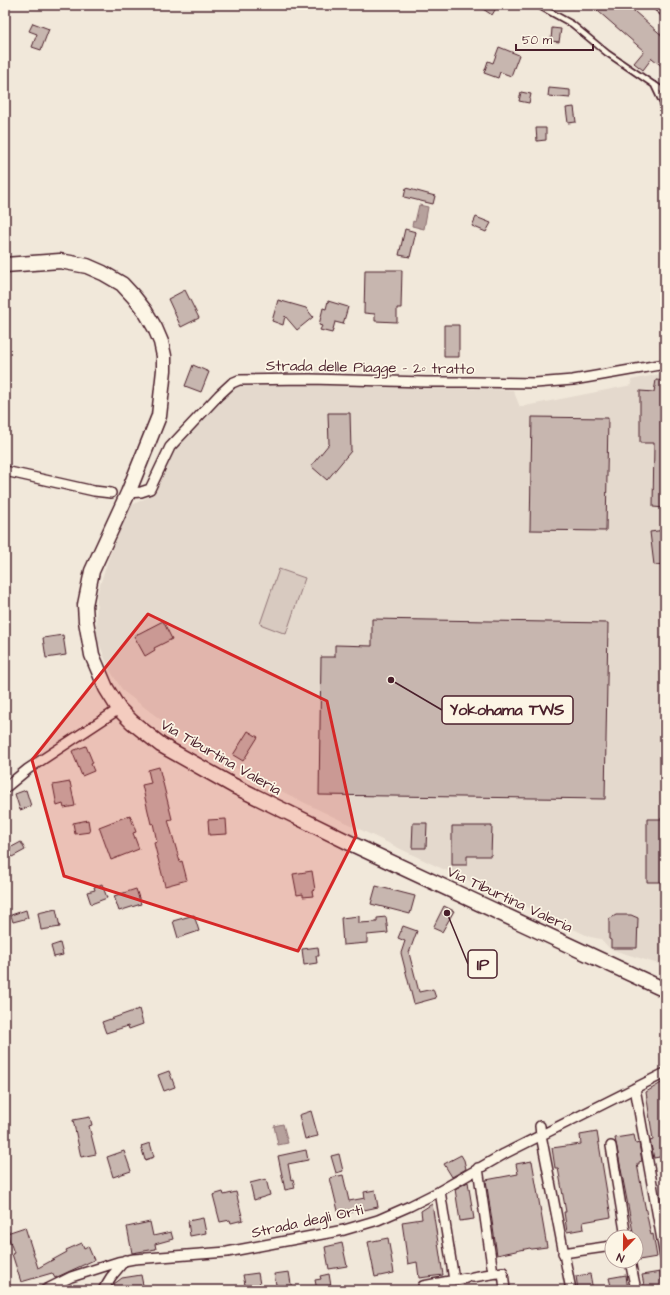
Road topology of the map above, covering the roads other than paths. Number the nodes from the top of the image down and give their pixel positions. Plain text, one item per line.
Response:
1 (540, 5) edge
2 (657, 5) edge
3 (665, 12) edge
4 (654, 85) junction
5 (665, 92) edge
6 (665, 108) edge
7 (5, 265) edge
8 (665, 364) edge
9 (5, 471) edge
10 (111, 493) dead end
11 (128, 494) junction
12 (119, 709) junction
13 (5, 788) edge
14 (665, 990) edge
15 (665, 1073) edge
16 (634, 1088) junction
17 (540, 1130) junction
18 (611, 1146) dead end
19 (478, 1168) junction
20 (440, 1192) junction
21 (625, 1229) edge
22 (604, 1247) edge
23 (563, 1253) junction
24 (665, 1257) edge
25 (125, 1260) junction
26 (632, 1269) edge
27 (493, 1273) junction
28 (454, 1280) junction
29 (423, 1286) dead end
30 (45, 1290) edge
31 (103, 1290) edge
32 (505, 1290) edge
33 (571, 1290) edge
34 (636, 1290) edge

1 - 4 lane
2 - 3 street
4 - 5 lane
4 - 6 lane
7 - 11 main road, Via Tiburtina Valeria
8 - 11 street, Strada delle Piagge – 2º tratto
9 - 10 street
11 - 12 main road, Via Tiburtina Valeria
12 - 13 street
12 - 14 main road, Via Tiburtina Valeria
15 - 16 street, Strada degli Orti
16 - 17 street, Strada degli Orti
16 - 24 street
17 - 19 street, Strada degli Orti
17 - 23 street
18 - 21 street
19 - 20 street, Strada degli Orti
19 - 27 street
20 - 25 street, Strada degli Orti
20 - 28 street
22 - 23 street
23 - 33 street
25 - 30 street, Strada degli Orti
25 - 31 street
26 - 34 street
27 - 28 street
27 - 32 street
28 - 29 street

